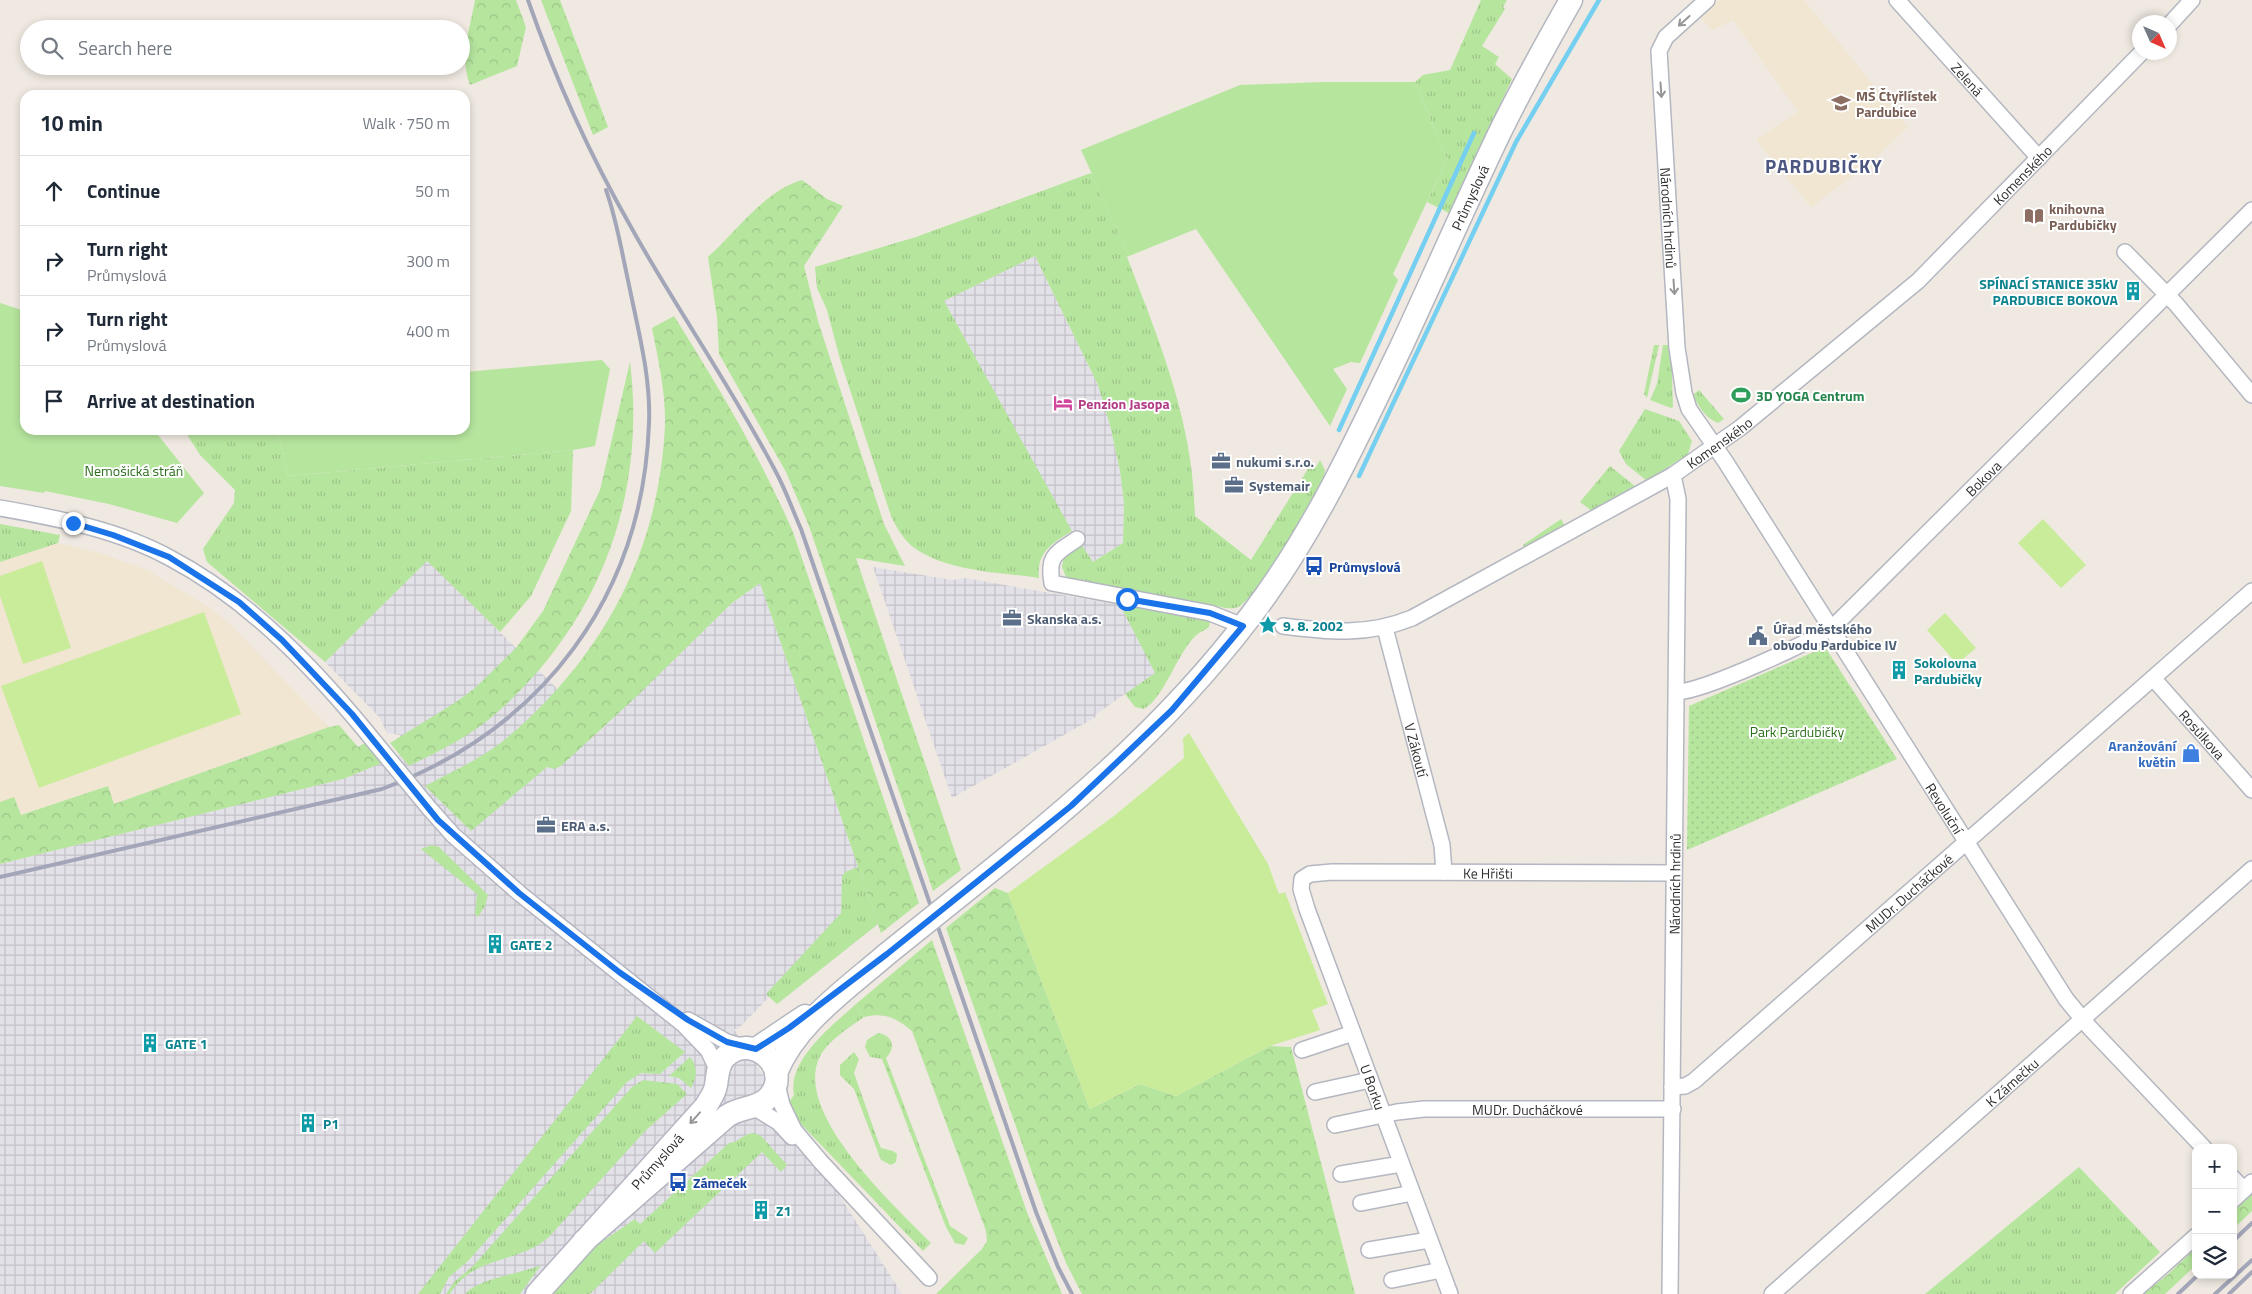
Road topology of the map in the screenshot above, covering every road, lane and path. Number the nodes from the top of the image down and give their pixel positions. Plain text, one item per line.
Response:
1 (1571, 0) edge
2 (1708, 0) edge
3 (1897, 0) edge
4 (2192, 0) edge
5 (2177, 16) edge
6 (2134, 60) edge
7 (2039, 158) junction
8 (2252, 210) edge
9 (2125, 252) dead end
10 (2166, 294) junction
11 (2252, 395) edge
12 (1715, 447) junction
13 (1673, 475) junction
14 (0, 508) edge
15 (1077, 539) dead end
16 (2252, 591) edge
17 (1243, 626) junction
18 (1283, 626) dead end
19 (1385, 628) junction
20 (1830, 629) junction
21 (2153, 678) junction
22 (1677, 692) junction
23 (2252, 790) edge
24 (1965, 843) junction
25 (2252, 869) edge
26 (1444, 872) junction
27 (1674, 873) junction
28 (1302, 879) joint
29 (887, 954) junction
30 (619, 972) junction
31 (2082, 1020) junction
32 (1353, 1033) junction
33 (751, 1048) junction
34 (1302, 1050) dead end
35 (717, 1074) junction
36 (776, 1076) junction
37 (1370, 1080) junction
38 (1672, 1087) junction
39 (1315, 1092) dead end
40 (749, 1107) junction
41 (1672, 1109) junction
42 (1384, 1117) junction
43 (1335, 1125) dead end
44 (2200, 1144) edge
45 (821, 1162) junction
46 (1401, 1164) junction
47 (1341, 1174) dead end
48 (1412, 1193) junction
49 (1361, 1204) dead end
50 (584, 1240) junction
51 (1430, 1240) junction
52 (2192, 1240) edge
53 (1369, 1250) dead end
54 (1441, 1270) junction
55 (929, 1278) dead end
56 (1392, 1280) dead end
57 (537, 1294) edge
58 (1450, 1294) edge
59 (1670, 1294) edge
60 (1772, 1294) edge
61 (2131, 1294) edge

1 - 17 main road, Průmyslová
2 -> 12 street, Národních hrdinů
3 - 7 street, Zelená
4 - 5 street
6 - 7 street, Komenského
7 - 12 street, Komenského
8 - 10 street, Bokova
9 - 10 street
10 - 11 street
10 - 20 street, Bokova
12 - 13 street, Komenského
12 - 20 street, Revoluční
13 - 19 street, Komenského
13 - 22 street, Národních hrdinů
14 - 30 street, bridge
15 - 17 street
16 - 21 street, MUDr. Ducháčkové
17 - 29 main road, Průmyslová, bridge
18 - 19 street, Komenského
19 - 26 street, V Zákoutí
20 - 22 street, Bokova
20 - 24 street, Revoluční
21 - 23 street, Rosůlkova
21 - 24 street, MUDr. Ducháčkové
22 - 27 street, Národních hrdinů
24 - 31 street, Revoluční
24 - 38 street, MUDr. Ducháčkové
25 - 31 street, K Zámečku
26 - 27 street, Ke Hřišti
26 - 28 street, Ke Hřišti
27 - 38 street, Národních hrdinů
28 - 32 street, U Borku
29 - 33 main road, Průmyslová
29 - 36 main road, Průmyslová
30 - 33 street
30 - 35 street
31 - 44 street, Revoluční
31 - 60 street, K Zámečku
32 - 34 street
32 - 37 street, U Borku
33 - 35 main road, Průmyslová
33 - 36 main road
35 - 40 main road
35 -> 50 main road, Průmyslová
36 - 40 main road, Průmyslová
36 - 45 street
37 - 39 street
37 - 42 street, U Borku
38 - 41 street, Národních hrdinů
40 - 45 street
40 - 50 main road, Průmyslová
41 - 42 street, MUDr. Ducháčkové
41 - 59 street, Národních hrdinů
42 - 43 street, MUDr. Ducháčkové
42 - 46 street, U Borku
45 - 55 street
46 - 47 street
46 - 48 street, U Borku
48 - 49 street
48 - 51 street, U Borku
50 - 57 main road, Průmyslová
51 - 53 street
51 - 54 street, U Borku
52 - 61 street
54 - 56 street
54 - 58 street, U Borku

